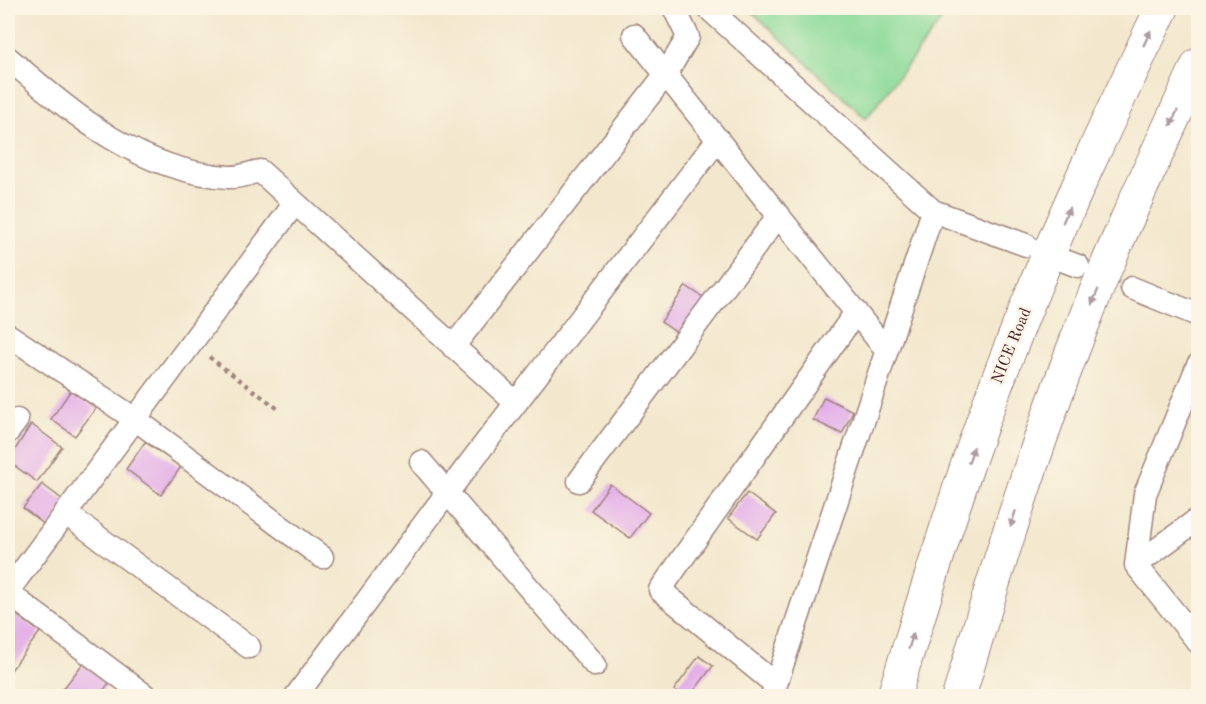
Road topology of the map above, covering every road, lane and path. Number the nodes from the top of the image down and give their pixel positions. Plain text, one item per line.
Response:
1 (674, 8) edge
2 (708, 8) edge
3 (1162, 8) edge
4 (634, 34) dead end
5 (8, 58) edge
6 (1198, 65) edge
7 (666, 74) junction
8 (718, 139) junction
9 (295, 203) junction
10 (933, 212) junction
11 (779, 215) junction
12 (1026, 245) dead end
13 (1132, 288) dead end
14 (856, 312) junction
15 (1198, 315) edge
16 (8, 335) edge
17 (191, 344) junction
18 (453, 347) junction
19 (886, 350) junction
20 (1198, 365) edge
21 (516, 404) junction
22 (281, 411) dead end
23 (135, 419) junction
24 (421, 462) dead end
25 (579, 481) dead end
26 (447, 493) junction
27 (65, 513) junction
28 (1198, 519) edge
29 (322, 557) dead end
30 (1136, 565) junction
31 (8, 592) edge
32 (1198, 642) edge
33 (249, 647) dead end
34 (595, 666) dead end
35 (773, 690) edge
36 (146, 696) edge
37 (296, 696) edge
38 (894, 696) edge
39 (960, 696) edge

1 - 7 street
2 - 10 street
38 -> 3 highway, NICE Road
4 - 7 street
5 - 9 street
6 -> 39 highway
7 - 8 street
7 - 18 street
8 - 11 street
8 - 21 street
9 - 17 street
9 - 18 street
10 - 12 street
10 - 19 street
11 - 14 street
11 - 25 street
13 - 15 street
14 - 19 street
14 - 35 street
16 - 23 street
17 - 22 path
17 - 23 street
18 - 21 street
19 - 35 street
20 - 30 street
21 - 26 street
23 - 27 street
23 - 29 street
24 - 26 street
26 - 34 street
26 - 37 street
27 - 31 street
27 - 33 street
28 - 30 street
30 - 32 street
31 - 36 street

